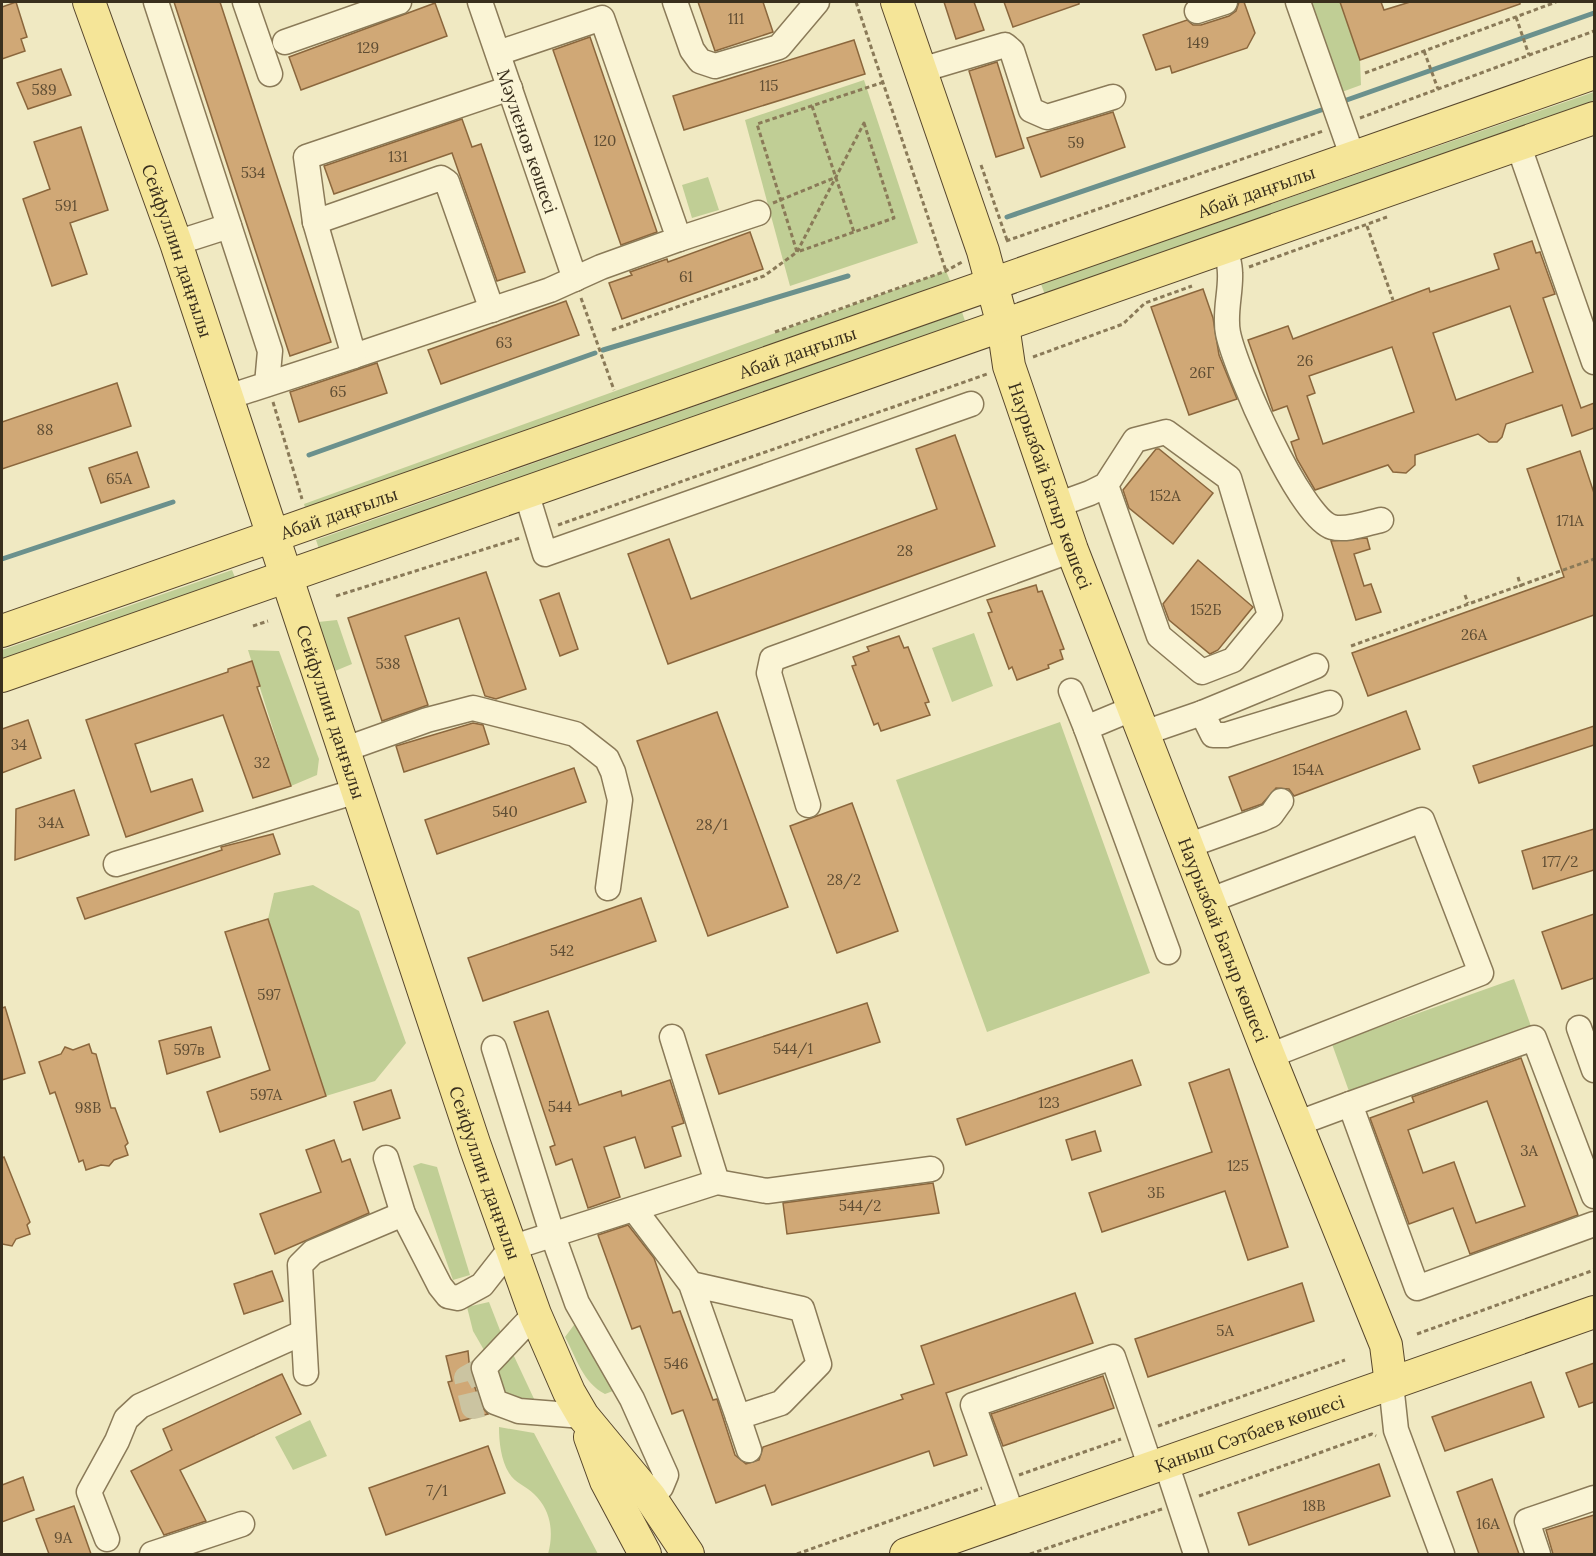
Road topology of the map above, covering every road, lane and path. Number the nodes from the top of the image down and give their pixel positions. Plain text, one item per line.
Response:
1 (89, 2) edge
2 (156, 2) edge
3 (245, 2) edge
4 (399, 2) edge
5 (480, 2) edge
6 (675, 2) edge
7 (817, 2) edge
8 (856, 2) edge
9 (897, 2) edge
10 (1225, 2) edge
11 (1298, 2) edge
12 (1556, 2) edge
13 (1197, 11) dead end
14 (1516, 17) junction
15 (1594, 31) edge
16 (285, 42) dead end
17 (1423, 51) junction
18 (498, 53) junction
19 (1529, 55) junction
20 (921, 70) junction
21 (1365, 72) dead end
22 (1594, 73) edge
23 (270, 74) dead end
24 (884, 82) junction
25 (510, 88) junction
26 (1438, 89) junction
27 (1113, 97) dead end
28 (812, 106) junction
29 (1594, 118) edge
30 (1341, 125) junction
31 (1518, 144) junction
32 (1353, 158) junction
33 (835, 178) junction
34 (780, 198) junction
35 (758, 213) dead end
36 (1391, 216) dead end
37 (315, 222) junction
38 (229, 226) junction
39 (1367, 226) junction
40 (854, 232) junction
41 (679, 238) junction
42 (1007, 240) dead end
43 (176, 243) junction
44 (797, 252) junction
45 (1227, 259) junction
46 (946, 271) dead end
47 (575, 279) junction
48 (992, 283) junction
49 (1393, 300) dead end
50 (492, 310) junction
51 (1003, 325) junction
52 (612, 330) dead end
53 (354, 356) junction
54 (1594, 362) edge
55 (1009, 366) junction
56 (267, 384) junction
57 (614, 390) dead end
58 (228, 397) junction
59 (971, 404) dead end
60 (1106, 485) junction
61 (526, 492) junction
62 (304, 504) dead end
63 (1057, 505) junction
64 (1381, 520) dead end
65 (538, 532) junction
66 (273, 534) junction
67 (1072, 550) junction
68 (1594, 559) edge
69 (1518, 577) dead end
70 (288, 578) junction
71 (1520, 585) junction
72 (1465, 595) dead end
73 (1496, 595) junction
74 (336, 596) dead end
75 (1498, 601) dead end
76 (1468, 604) junction
77 (268, 621) dead end
78 (253, 626) dead end
79 (2, 631) edge
80 (1351, 645) dead end
81 (1316, 666) dead end
82 (2, 676) edge
83 (1071, 691) dead end
84 (1330, 703) dead end
85 (1202, 713) junction
86 (1139, 720) junction
87 (1086, 728) junction
88 (343, 750) junction
89 (357, 791) junction
90 (1281, 801) dead end
91 (808, 805) dead end
92 (1187, 846) junction
93 (116, 864) dead end
94 (608, 888) dead end
95 (1208, 901) junction
96 (1168, 952) dead end
97 (1580, 1028) dead end
98 (672, 1037) dead end
99 (494, 1048) dead end
100 (1269, 1056) junction
101 (1594, 1070) edge
102 (1350, 1104) junction
103 (1296, 1124) junction
104 (386, 1158) dead end
105 (931, 1169) dead end
106 (717, 1182) junction
107 (1594, 1196) edge
108 (634, 1209) junction
109 (403, 1214) junction
110 (1594, 1224) edge
111 (552, 1233) junction
112 (511, 1248) junction
113 (1594, 1270) edge
114 (692, 1284) junction
115 (1594, 1312) edge
116 (535, 1314) junction
117 (302, 1333) junction
118 (1417, 1334) dead end
119 (1345, 1360) dead end
120 (306, 1373) dead end
121 (1391, 1384) junction
122 (583, 1416) junction
123 (738, 1417) junction
124 (1139, 1433) junction
125 (1377, 1436) dead end
126 (749, 1450) dead end
127 (1159, 1465) junction
128 (1000, 1482) junction
129 (650, 1497) junction
130 (1594, 1498) edge
131 (1178, 1503) junction
132 (1012, 1517) junction
133 (242, 1524) dead end
134 (107, 1539) dead end
135 (642, 1552) edge
136 (152, 1554) edge
137 (688, 1554) edge
138 (797, 1554) edge
139 (906, 1554) edge
140 (1030, 1554) edge
141 (1196, 1554) edge
142 (1442, 1554) edge
143 (1538, 1554) edge

1 - 43 main road, Сейфуллин даңғылы
2 - 38 street
3 - 23 street
4 - 16 street
5 - 18 street, Мәуленов көшесі
6 - 7 street
8 - 24 path
9 - 20 main road
10 - 13 street
11 - 30 street
12 - 14 path
14 - 17 path
14 - 19 path
15 - 19 path
17 - 21 path
17 - 26 path
18 - 25 street, Мәуленов көшесі
18 - 41 street
19 - 26 path
20 - 27 street
20 - 48 main road
22 - 32 main road, Абай даңғылы
24 - 28 path
24 - 46 path
25 - 37 street
25 - 47 street, Мәуленов көшесі
26 - 30 path
28 - 33 path
28 - 34 path
29 - 31 main road
30 - 32 street
30 - 42 path
31 - 45 main road
31 - 54 street
32 - 48 main road, Абай даңғылы
33 - 34 path
33 - 40 path
33 - 40 path
33 - 44 path
34 - 44 path
35 - 41 street
36 - 39 path
37 - 50 street
37 - 53 street
38 - 43 street
38 - 56 street
39 - 45 path
39 - 49 path
40 - 44 path
41 - 47 street
43 - 58 main road, Сейфуллин даңғылы
44 - 52 path
45 - 51 main road
45 - 55 path
45 - 64 street
47 - 50 street
47 - 57 path
48 - 51 main road
48 - 66 main road, Абай даңғылы
50 - 53 street
51 - 55 main road, Наурызбай Батыр көшесі
51 - 61 main road
53 - 56 street
55 - 63 main road, Наурызбай Батыр көшесі
55 - 65 path
56 - 58 street
56 - 62 path
58 - 66 main road, Сейфуллин даңғылы
59 - 65 street
60 - 60 street
60 - 63 street
61 - 65 street
61 - 70 main road
63 - 67 main road, Наурызбай Батыр көшесі
65 - 74 path
66 - 70 main road, Сейфуллин даңғылы
66 - 79 main road, Абай даңғылы
67 - 86 main road, Наурызбай Батыр көшесі
67 - 91 street
68 - 71 path
69 - 71 path
70 - 82 main road
70 - 88 main road, Сейфуллин даңғылы
71 - 73 path
71 - 76 path
72 - 76 path
73 - 75 path
73 - 76 path
76 - 80 path
77 - 78 path
81 - 85 street
83 - 87 street
84 - 85 street
85 - 86 street
86 - 87 street
86 - 92 main road, Наурызбай Батыр көшесі
87 - 96 street
88 - 89 main road, Сейфуллин даңғылы
88 - 94 street
89 - 93 street
89 - 112 main road, Сейфуллин даңғылы
90 - 92 street
92 - 95 main road, Наурызбай Батыр көшесі
95 - 100 main road, Наурызбай Батыр көшесі
95 - 100 street
97 - 101 street
98 - 106 street
99 - 111 street
100 - 103 main road, Наурызбай Батыр көшесі
102 - 103 street
102 - 107 street
102 - 110 street
103 - 121 main road, Наурызбай Батыр көшесі
104 - 109 street
105 - 106 street
106 - 108 street
108 - 111 street
108 - 114 street
109 - 112 street
109 - 117 street
111 - 112 street
111 - 129 street
112 - 116 main road, Сейфуллин даңғылы
113 - 118 path
114 - 123 street
114 - 123 street
115 - 121 main road, Қаныш Сәтбаев көшесі
116 - 122 main road, Сейфуллин даңғылы
116 - 122 street
117 - 120 street
117 - 134 street
119 - 124 path
121 - 127 main road, Қаныш Сәтбаев көшесі
121 - 142 street, Наурызбай Батыр көшесі
122 - 129 main road, Сейфуллин даңғылы
122 - 135 main road, Сейфуллин даңғылы
123 - 126 street
124 - 127 street
124 - 128 path
124 - 128 street
125 - 131 path
127 - 131 street
127 - 132 main road, Қаныш Сәтбаев көшесі
128 - 132 street
128 - 138 path
129 - 137 main road, Сейфуллин даңғылы
130 - 143 street
131 - 140 path
131 - 141 street
132 - 139 main road, Қаныш Сәтбаев көшесі
133 - 136 street

